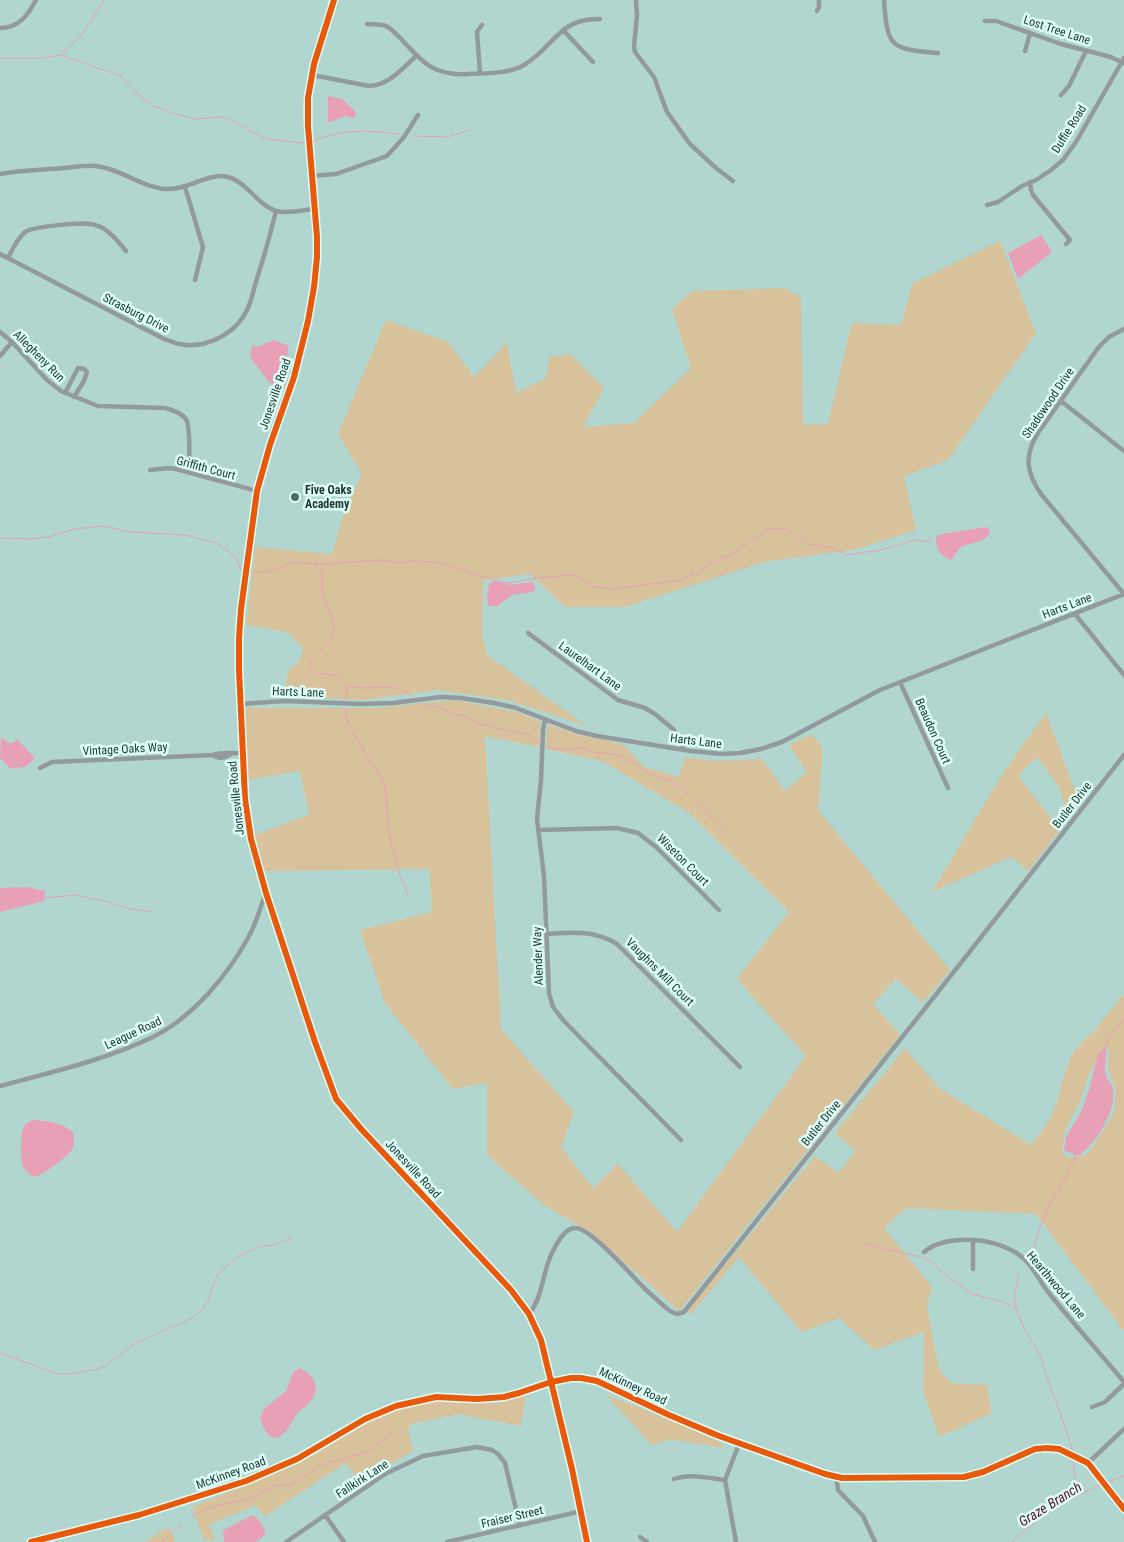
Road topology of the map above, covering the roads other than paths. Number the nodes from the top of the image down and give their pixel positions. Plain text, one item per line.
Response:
1 (36, 0) edge
2 (334, 0) edge
3 (636, 0) edge
4 (819, 0) edge
5 (884, 0) edge
6 (817, 11) dead end
7 (600, 19) dead end
8 (985, 21) dead end
9 (366, 24) dead end
10 (482, 25) dead end
11 (0, 28) edge
12 (563, 30) junction
13 (1030, 33) junction
14 (1025, 51) dead end
15 (1086, 51) junction
16 (938, 53) dead end
17 (416, 56) junction
18 (1123, 61) edge
19 (593, 62) dead end
20 (480, 73) junction
21 (312, 75) junction
22 (1061, 95) dead end
23 (418, 116) dead end
24 (0, 174) edge
25 (311, 176) junction
26 (733, 181) dead end
27 (1030, 182) junction
28 (185, 187) junction
29 (987, 205) dead end
30 (314, 209) junction
31 (276, 210) junction
32 (1066, 244) dead end
33 (126, 251) dead end
34 (0, 254) edge
35 (8, 258) junction
36 (195, 280) dead end
37 (1124, 329) edge
38 (0, 332) edge
39 (12, 342) junction
40 (0, 356) edge
41 (65, 393) junction
42 (74, 396) junction
43 (1061, 401) junction
44 (1124, 451) edge
45 (150, 470) dead end
46 (189, 472) junction
47 (257, 491) junction
48 (1124, 594) edge
49 (1075, 614) junction
50 (528, 633) dead end
51 (1124, 675) edge
52 (900, 682) junction
53 (240, 704) junction
54 (545, 720) junction
55 (684, 750) junction
56 (242, 754) junction
57 (1124, 754) edge
58 (40, 768) dead end
59 (948, 788) dead end
60 (538, 830) junction
61 (266, 893) junction
62 (719, 910) dead end
63 (547, 934) junction
64 (740, 1066) dead end
65 (0, 1086) edge
66 (681, 1140) dead end
67 (973, 1241) junction
68 (924, 1252) dead end
69 (973, 1270) dead end
70 (529, 1314) junction
71 (551, 1382) junction
72 (1124, 1383) edge
73 (1092, 1407) dead end
74 (1124, 1429) edge
75 (739, 1444) junction
76 (1088, 1463) junction
77 (836, 1476) junction
78 (674, 1479) dead end
79 (725, 1480) junction
80 (1124, 1509) edge
81 (582, 1511) junction
82 (325, 1515) junction
83 (520, 1526) junction
84 (640, 1537) dead end
85 (31, 1542) edge
86 (286, 1542) edge
87 (344, 1542) edge
88 (447, 1542) edge
89 (587, 1542) edge
90 (647, 1542) edge
91 (736, 1542) edge
92 (875, 1542) edge

1 - 11 street
2 - 21 street, Jonesville Road
3 - 26 street
4 - 6 street
5 - 16 street
7 - 12 street
8 - 13 street, Lost Tree Lane
9 - 17 street
10 - 20 street
12 - 19 street
12 - 20 street
13 - 14 street
13 - 15 street, Lost Tree Lane
15 - 18 street, Lost Tree Lane
15 - 22 street
17 - 20 street
17 - 21 street
18 - 27 street, Duffie Road
21 - 25 street, Jonesville Road
23 - 25 street
24 - 28 street
25 - 30 street, Jonesville Road
27 - 29 street, Duffie Road
27 - 32 street
28 - 31 street
28 - 36 street
30 - 31 street
30 - 47 street, Jonesville Road
31 - 35 street, Strasburg Drive
33 - 35 street
34 - 35 street, Strasburg Drive
37 - 43 street, Shadowood Drive
38 - 39 street, Allegheny Run
39 - 40 street
39 - 41 street, Allegheny Run
41 - 42 street, Allegheny Run
41 - 42 street
42 - 46 street, Allegheny Run
43 - 44 street
43 - 48 street, Shadowood Drive
45 - 46 street, Griffith Court
46 - 47 street, Griffith Court
47 - 53 street, Jonesville Road
48 - 49 street, Harts Lane
49 - 51 street
49 - 52 street, Harts Lane
50 - 55 street, Laurelhart Lane
52 - 55 street, Harts Lane
52 - 59 street, Beaudon Court
53 - 54 street, Harts Lane
53 - 56 street, Jonesville Road
54 - 55 street, Harts Lane
54 - 60 street, Alender Way
56 - 58 street, Vintage Oaks Way
56 - 61 street, Jonesville Road
57 - 70 street, Butler Drive
60 - 62 street, Wiseton Court
60 - 63 street, Alender Way
61 - 65 street, League Road
61 - 70 street, Jonesville Road
63 - 64 street, Vaughns Mill Court
63 - 66 street, Alender Way
67 - 68 street, Hearthwood Lane
67 - 69 street
67 - 72 street, Hearthwood Lane
70 - 71 street, Jonesville Road
71 - 75 street, McKinney Road
71 - 81 street, Jonesville Road
71 - 85 street, McKinney Road
72 - 73 street
74 - 76 street
75 - 77 street, McKinney Road
75 - 79 street
76 - 77 street, McKinney Road
76 - 80 street, McKinney Road
77 - 92 street
78 - 79 street
79 - 91 street
81 - 83 street, Fraiser Street
81 - 89 street, Jonesville Road
82 - 83 street, Fallkirk Lane
82 - 86 street, Fallkirk Lane
82 - 87 street
83 - 88 street, Fraiser Street
84 - 90 street

